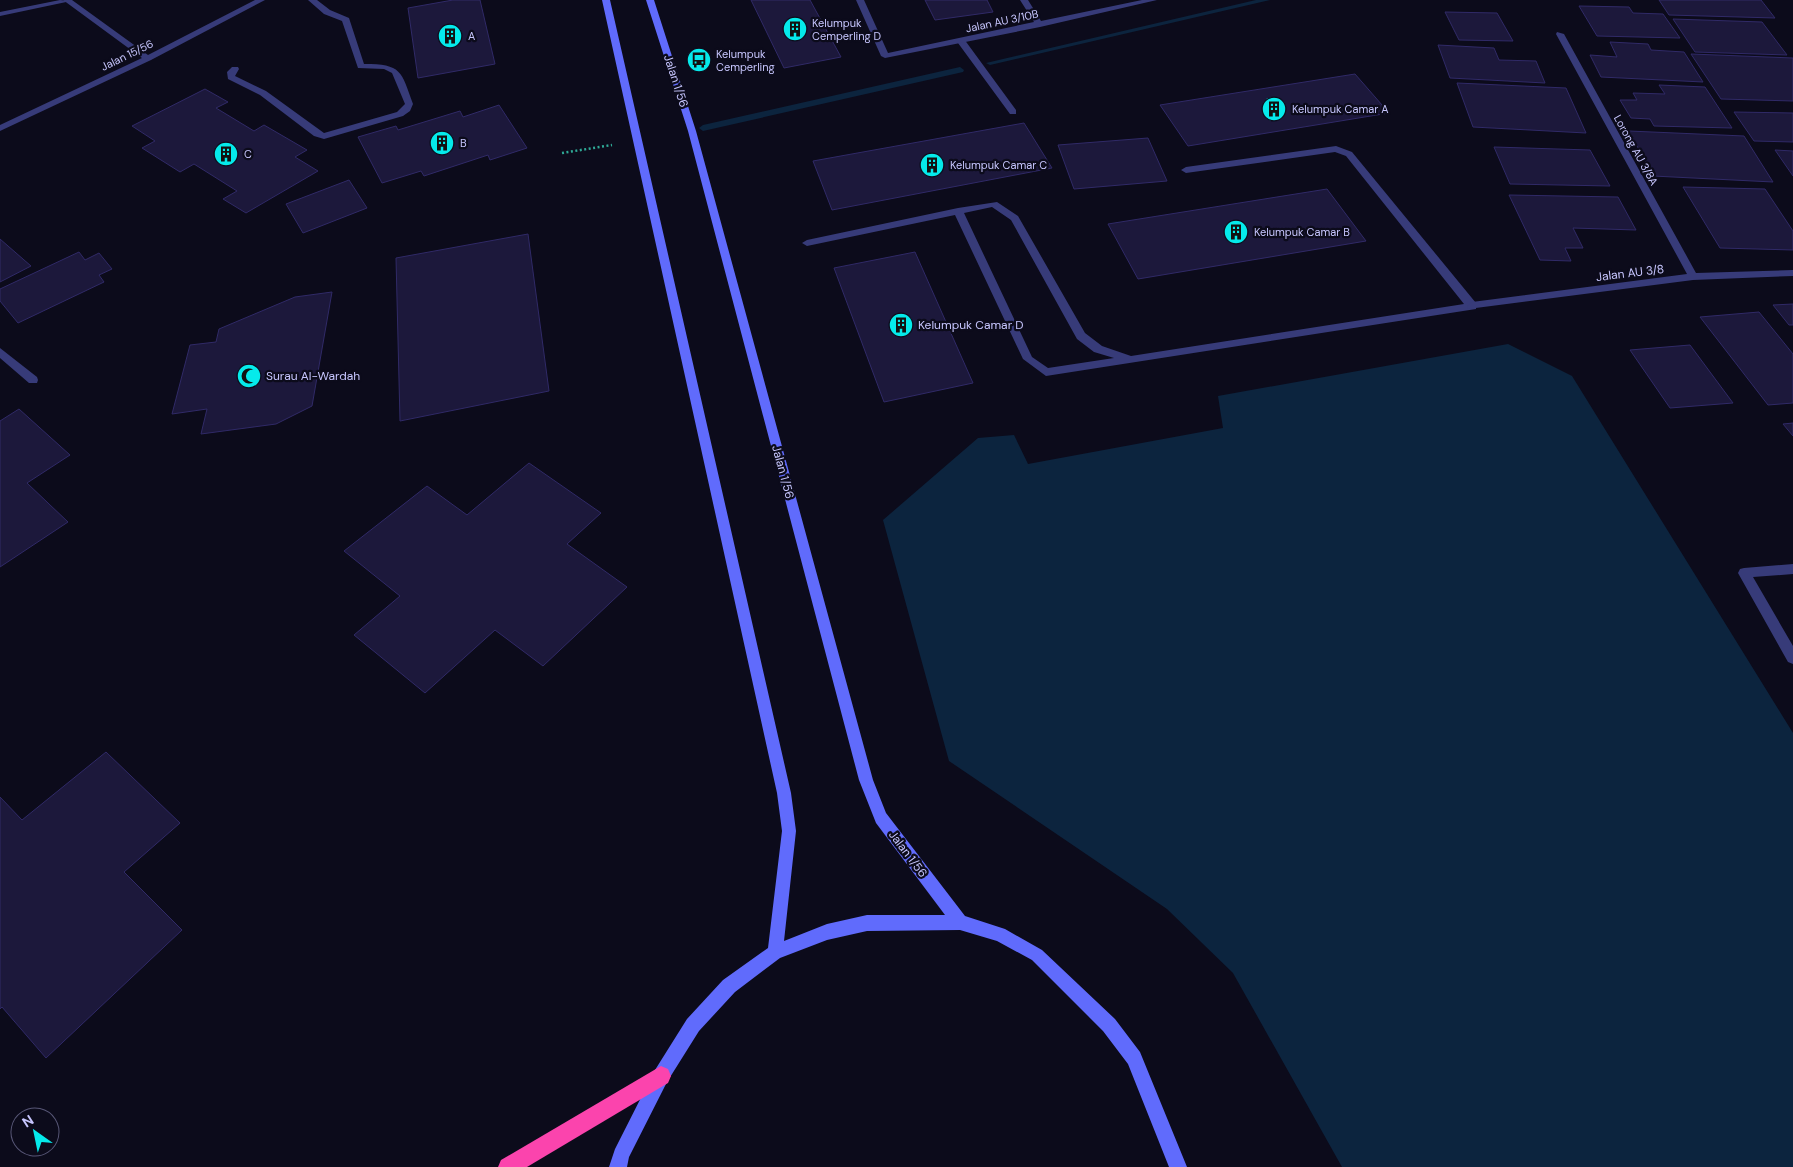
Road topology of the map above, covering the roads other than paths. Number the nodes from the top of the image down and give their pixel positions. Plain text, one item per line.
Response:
1 (261, 0) edge
2 (312, 0) edge
3 (606, 0) edge
4 (650, 0) edge
5 (860, 0) edge
6 (1024, 0) edge
7 (1153, 0) edge
8 (67, 1) edge
9 (0, 14) edge
10 (1040, 25) junction
11 (1560, 34) dead end
12 (961, 41) junction
13 (148, 58) junction
14 (235, 69) dead end
15 (1013, 112) dead end
16 (0, 128) edge
17 (1186, 170) dead end
18 (958, 211) junction
19 (807, 243) dead end
20 (1793, 274) edge
21 (1693, 277) junction
22 (1472, 306) junction
23 (0, 352) edge
24 (1131, 360) junction
25 (34, 380) dead end
26 (1793, 569) edge
27 (1793, 658) edge
28 (960, 922) junction
29 (775, 952) junction
30 (661, 1076) junction
31 (508, 1167) edge
32 (618, 1167) edge
33 (1178, 1167) edge

1 - 13 street, Jalan 15/56
2 - 14 street
3 - 29 main road
4 - 28 main road, Jalan 1/56
5 - 12 street, Jalan AU 3/10B
6 - 10 street
7 - 10 street, Jalan AU 3/10B
8 - 9 street
8 - 13 street
10 - 12 street, Jalan AU 3/10B
11 - 21 street, Lorong AU 3/8A
12 - 15 street
13 - 16 street, Jalan 15/56
17 - 22 street
18 - 19 street
18 - 24 street
18 - 24 street, Jalan AU 3/8
20 - 21 street, Jalan AU 3/8
21 - 22 street, Jalan AU 3/8
22 - 24 street, Jalan AU 3/8
23 - 25 street
26 - 27 street
28 - 29 main road
28 - 33 main road
29 - 30 main road
30 - 31 highway
30 - 32 main road

